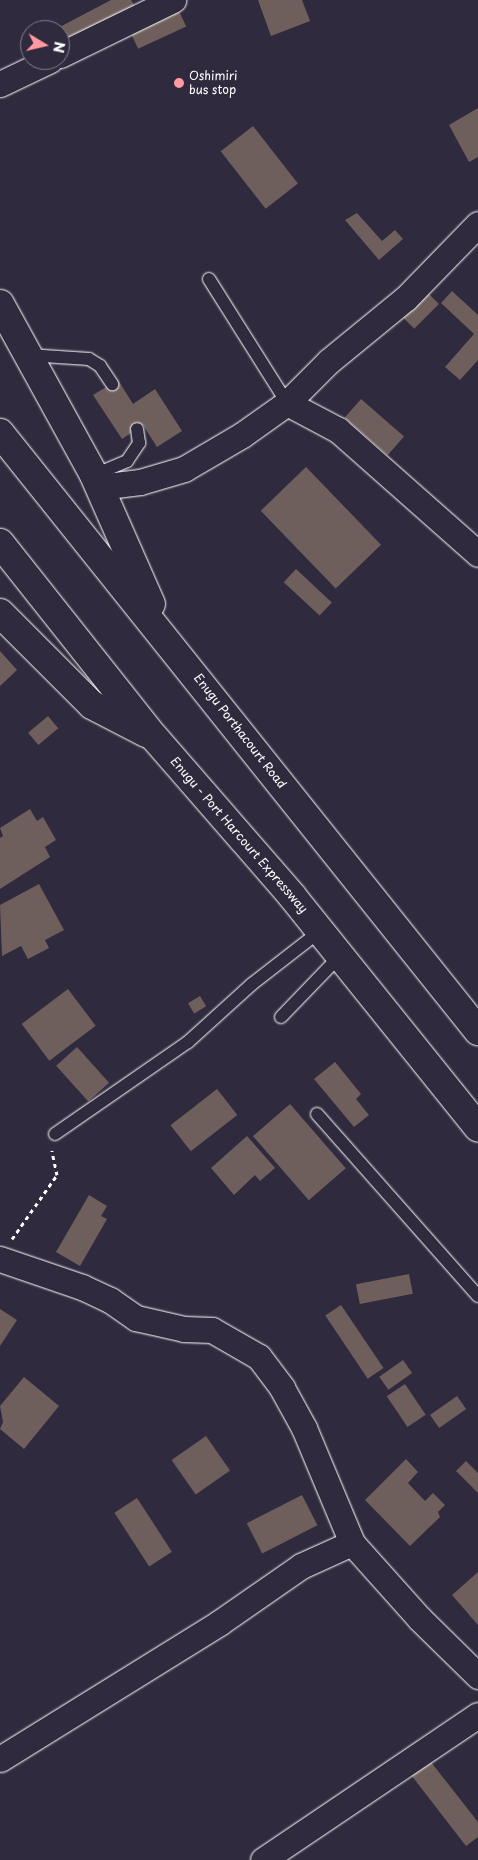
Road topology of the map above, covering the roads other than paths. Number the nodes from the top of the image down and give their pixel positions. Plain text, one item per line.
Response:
1 (173, 0) edge
2 (70, 50) edge
3 (29, 70) edge
4 (0, 84) edge
5 (478, 224) edge
6 (209, 279) dead end
7 (0, 304) edge
8 (28, 355) junction
9 (112, 384) dead end
10 (287, 403) junction
11 (137, 429) dead end
12 (0, 433) edge
13 (97, 481) junction
14 (0, 543) edge
15 (478, 554) edge
16 (0, 613) edge
17 (166, 638) junction
18 (154, 737) junction
19 (320, 931) junction
20 (340, 956) junction
21 (281, 1017) dead end
22 (478, 1031) edge
23 (317, 1114) dead end
24 (478, 1127) edge
25 (56, 1134) road end
26 (3, 1254) edge
27 (478, 1296) edge
28 (352, 1543) junction
29 (478, 1676) edge
30 (478, 1715) edge
31 (0, 1759) edge
32 (263, 1860) edge

1 - 2 street
3 - 4 street
5 - 10 street
6 - 10 lane
7 - 8 highway
8 - 9 lane
8 - 13 highway
10 - 13 street
10 - 15 street
11 - 13 lane
12 - 17 highway, Enugu Porthacourt Road
13 - 17 highway
14 - 18 highway, Enugu - Port Harcourt Expressway
16 - 18 highway
17 - 22 highway, Enugu Porthacourt Road
18 - 19 highway, Enugu - Port Harcourt Expressway
19 - 20 highway, Enugu - Port Harcourt Expressway
19 - 25 lane
20 - 21 lane
20 - 24 highway, Enugu - Port Harcourt Expressway
23 - 27 lane
26 - 28 street
28 - 29 street
28 - 31 street
30 - 32 street

